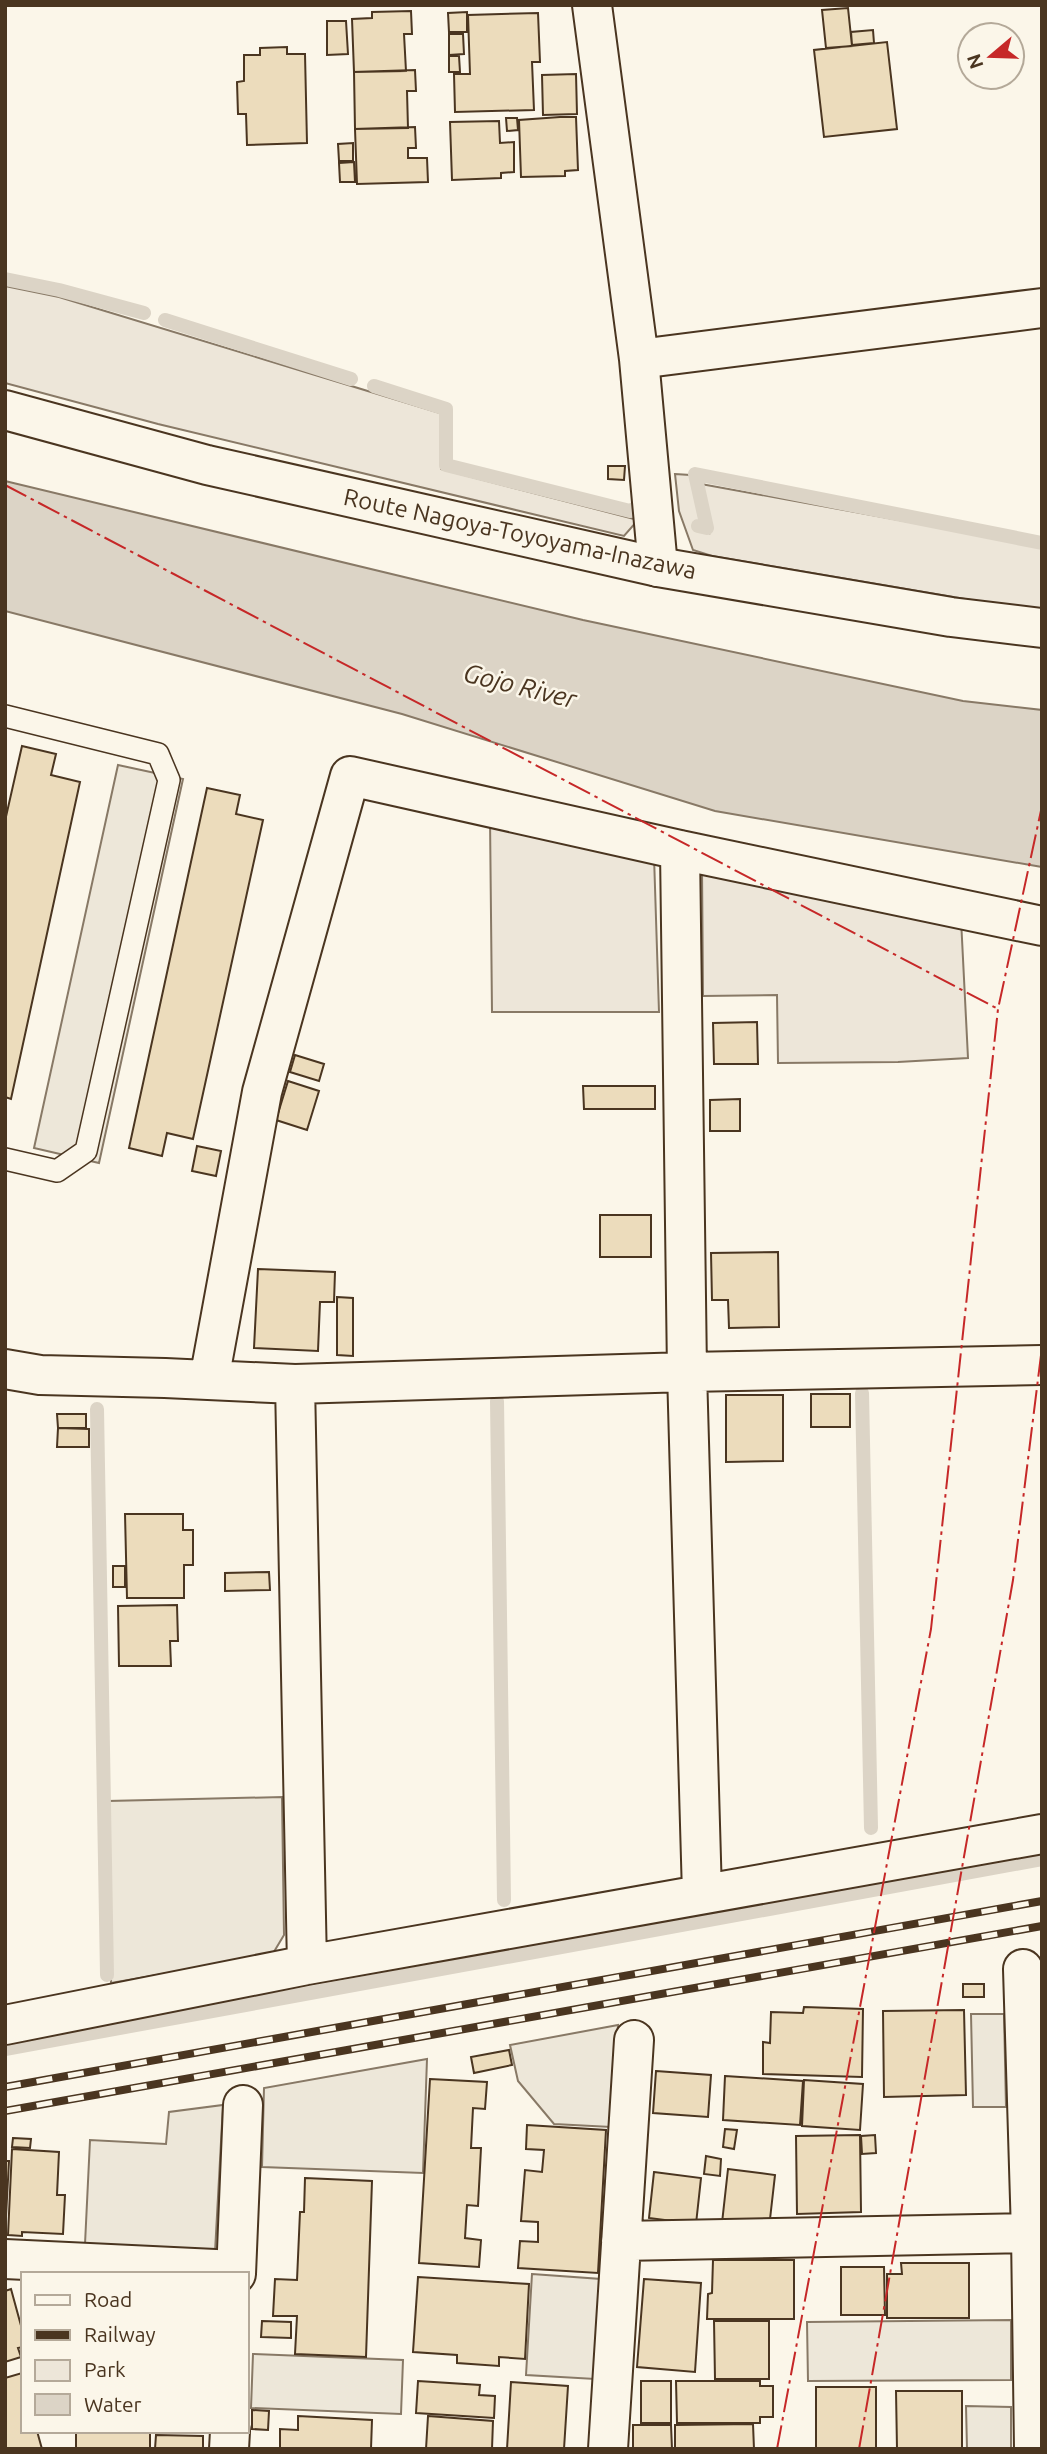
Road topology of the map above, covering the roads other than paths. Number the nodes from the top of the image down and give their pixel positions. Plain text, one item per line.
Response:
1 (592, 5) edge
2 (1042, 308) edge
3 (639, 359) junction
4 (5, 410) edge
5 (657, 566) junction
6 (1042, 628) edge
7 (5, 716) edge
8 (680, 850) junction
9 (1042, 926) edge
10 (5, 1159) edge
11 (1042, 1365) edge
12 (5, 1369) edge
13 (687, 1372) junction
14 (209, 1380) junction
15 (295, 1384) junction
16 (1042, 1834) edge
17 (702, 1894) junction
18 (307, 1965) junction
19 (1023, 1969) dead end
20 (5, 2025) edge
21 (634, 2040) dead end
22 (243, 2105) dead end
23 (1036, 2233) edge
24 (621, 2241) junction
25 (5, 2259) edge
26 (236, 2272) edge
27 (608, 2449) edge
28 (1034, 2449) edge

1 - 3 street
2 - 3 street
3 - 5 street
4 - 5 street, Route Nagoya-Toyoyama-Inazawa
5 - 6 street, Route Nagoya-Toyoyama-Inazawa
7 - 10 lane
8 - 9 street
8 - 13 street
8 - 14 street
11 - 13 street
12 - 14 street
13 - 15 street
13 - 17 street
14 - 15 street
15 - 18 street
16 - 17 street
17 - 18 street
18 - 20 street
19 - 23 street
21 - 24 street
22 - 26 street
23 - 24 street
23 - 28 street
24 - 27 street
25 - 26 street

